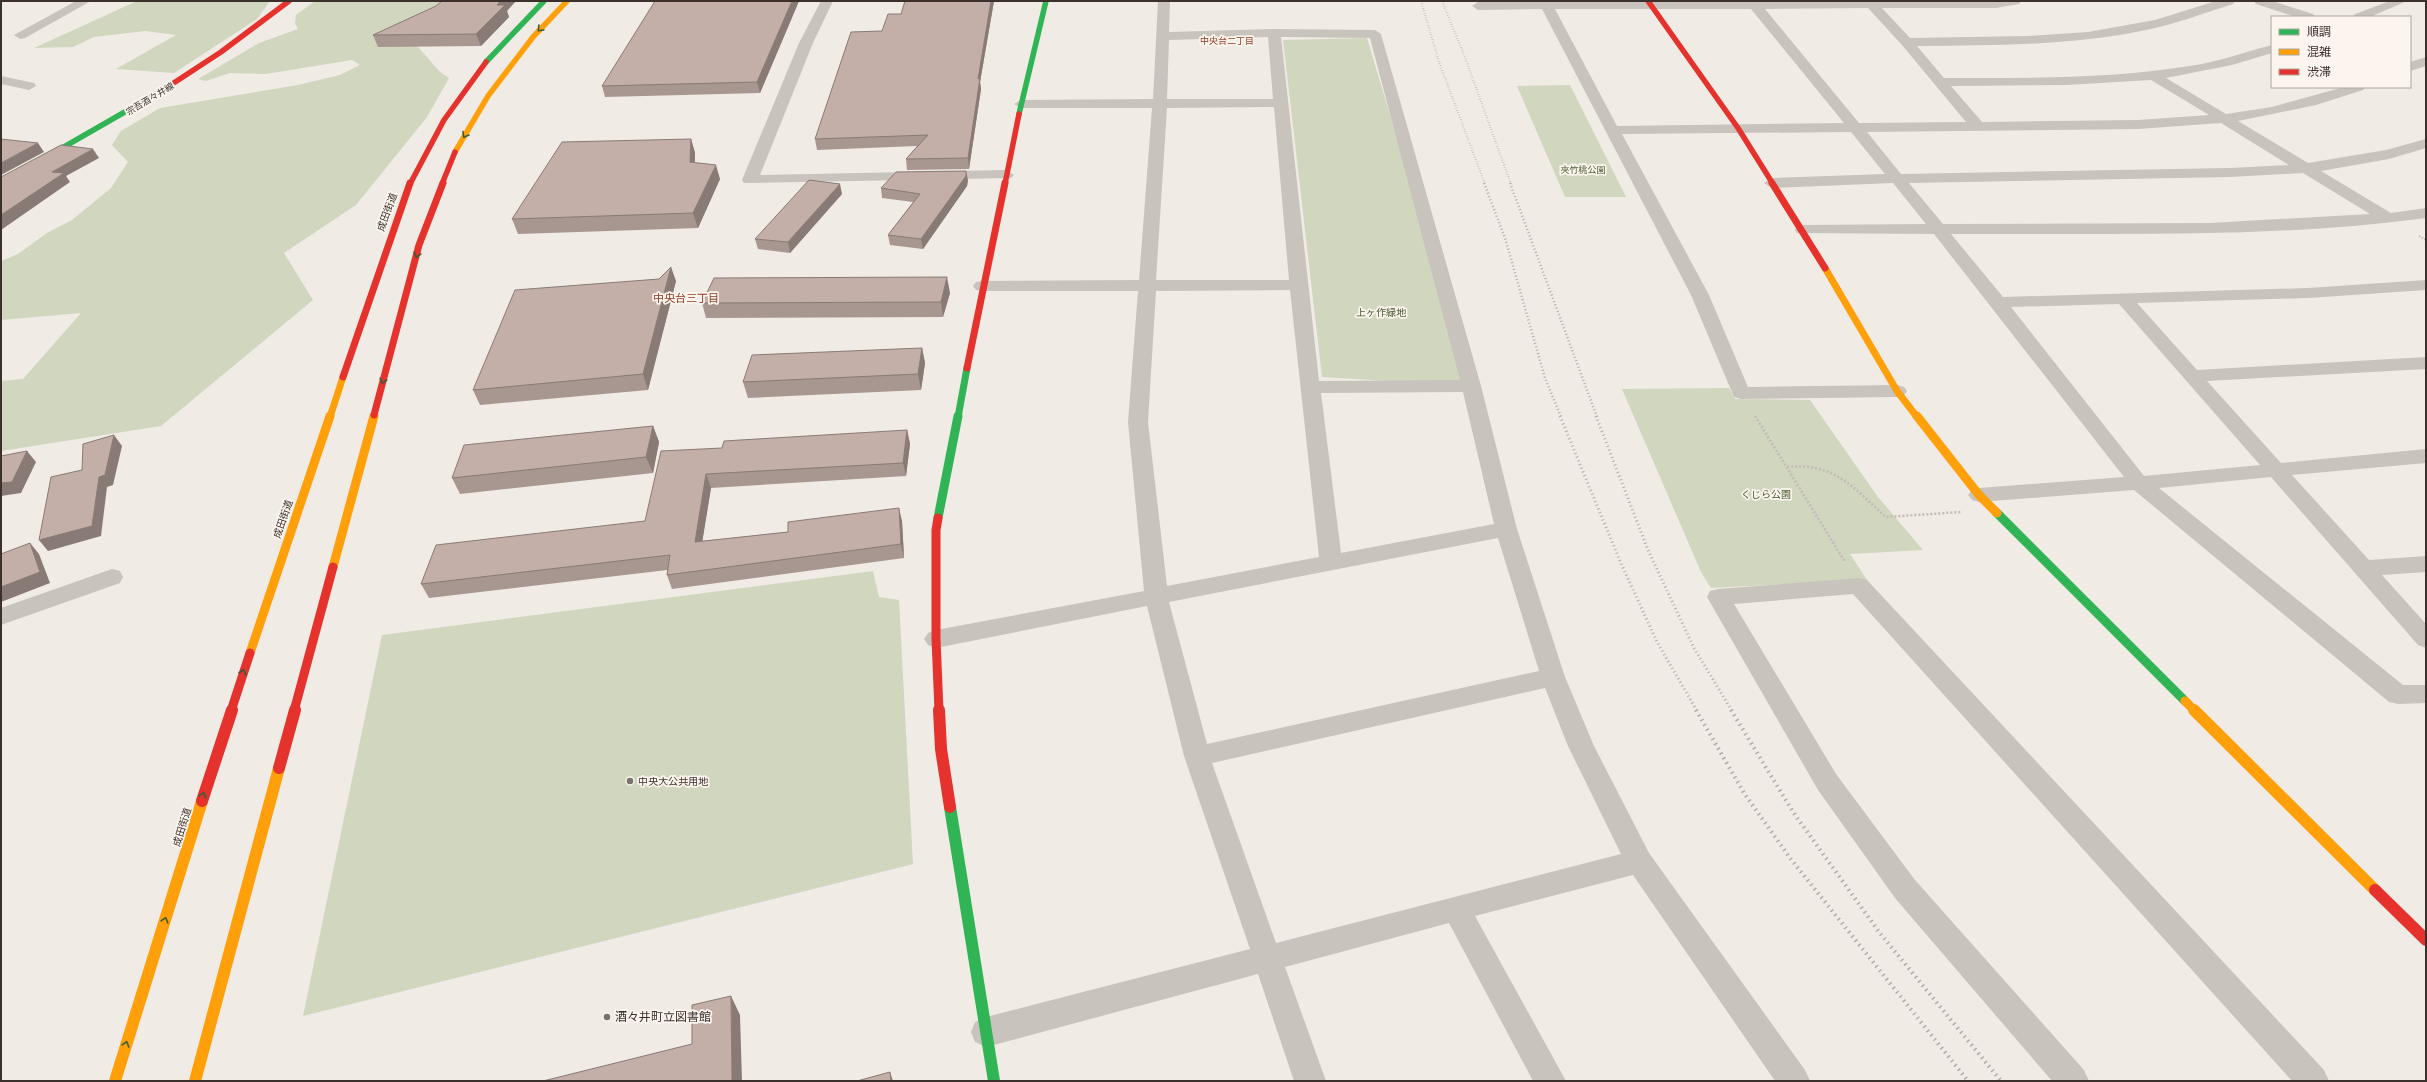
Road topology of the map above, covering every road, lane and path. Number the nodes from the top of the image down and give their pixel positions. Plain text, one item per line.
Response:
1 (85, 1) edge
2 (289, 1) edge
3 (544, 1) edge
4 (567, 1) edge
5 (827, 1) edge
6 (1046, 1) edge
7 (1164, 1) edge
8 (2015, 1) edge
9 (2229, 1) edge
10 (2260, 1) edge
11 (2401, 1) edge
12 (1546, 3) edge
13 (1649, 3) edge
14 (1870, 3) edge
15 (1755, 5) junction
16 (1478, 6) dead end
17 (2306, 16) edge
18 (2362, 16) edge
19 (1274, 33) junction
20 (20, 35) dead end
21 (1162, 36) junction
22 (1907, 42) junction
23 (2271, 49) edge
24 (2426, 60) edge
25 (2411, 67) edge
26 (2154, 76) junction
27 (1, 80) edge
28 (1940, 82) junction
29 (29, 86) dead end
30 (2355, 88) edge
31 (1160, 102) junction
32 (1281, 103) junction
33 (1021, 104) junction
34 (2223, 118) junction
35 (1978, 126) junction
36 (1738, 128) junction
37 (1854, 128) junction
38 (1612, 130) junction
39 (2426, 143) edge
40 (2302, 168) junction
41 (1006, 174) junction
42 (1894, 177) junction
43 (1, 183) edge
44 (1772, 183) junction
45 (2426, 213) edge
46 (2388, 218) junction
47 (1936, 228) junction
48 (1803, 230) junction
49 (2426, 284) edge
50 (1298, 285) junction
51 (982, 286) junction
52 (1148, 286) junction
53 (2123, 298) junction
54 (1998, 302) junction
55 (2426, 363) edge
56 (2190, 376) junction
57 (1471, 386) junction
58 (1310, 387) junction
59 (1897, 391) junction
60 (1741, 393) junction
61 (2426, 456) edge
62 (1786, 467) junction
63 (2273, 469) junction
64 (2139, 483) junction
65 (1978, 495) junction
66 (1506, 529) junction
67 (1331, 561) junction
68 (2426, 564) edge
69 (2364, 568) junction
70 (112, 577) dead end
71 (1860, 586) junction
72 (1156, 595) junction
73 (1, 617) edge
74 (936, 639) junction
75 (2426, 639) edge
76 (1553, 677) junction
77 (2426, 694) edge
78 (1197, 756) junction
79 (1639, 861) junction
80 (1456, 908) junction
81 (2426, 940) edge
82 (1266, 958) junction
83 (986, 1032) junction
84 (115, 1081) edge
85 (195, 1081) edge
86 (994, 1081) edge
87 (1310, 1081) edge
88 (1550, 1081) edge
89 (1794, 1081) edge
90 (2073, 1081) edge
91 (2313, 1081) edge

1 - 20 street
2 - 43 main road, 宗吾酒々井線
84 -> 3 main road, 成田街道
4 -> 85 main road
5 - 41 street
6 - 33 main road
7 - 21 street
8 - 14 street
9 - 22 street
10 - 17 street
11 - 18 street
12 - 13 street
12 - 16 street
12 - 38 street
13 - 15 street
13 - 36 main road
14 - 15 street
14 - 22 street
15 - 37 street
19 - 21 street
19 - 32 street
19 - 57 street
21 - 31 street
22 - 28 street
23 - 26 street
24 - 25 street
26 - 28 street
26 - 34 street
27 - 29 street
28 - 35 street
30 - 34 street
31 - 32 street
31 - 33 street
31 - 52 street
32 - 50 street
33 - 41 main road
34 - 35 street
34 - 40 street
35 - 37 street
36 - 37 street
36 - 38 street
36 - 44 main road
37 - 42 street
38 - 60 street
39 - 40 street
40 - 42 street
40 - 46 street
41 - 51 main road
42 - 44 street
42 - 47 street
44 - 48 main road
45 - 46 street
46 - 47 street
47 - 48 street
47 - 54 street
48 - 59 main road
49 - 53 street
50 - 52 street
50 - 58 street
51 - 52 street
51 - 74 main road
52 - 72 street
53 - 54 street
53 - 56 street
54 - 64 street
55 - 56 street
56 - 63 street
57 - 58 street
57 - 66 street
58 - 67 street
59 - 60 street
59 - 65 main road
60 - 62 path
61 - 63 street
62 - 65 path
62 - 71 path
63 - 64 street
63 - 69 street
64 - 65 street
64 - 77 street
65 - 81 main road
66 - 67 street
66 - 76 street
67 - 72 street
68 - 69 street
69 - 75 street
70 - 73 street
71 - 90 street
71 - 91 street
72 - 74 street
72 - 78 street
74 - 83 main road
76 - 78 street
76 - 79 street
78 - 82 street
79 - 80 street
79 - 89 street
80 - 82 street
80 - 88 street
82 - 83 street
82 - 87 street
83 - 86 main road

